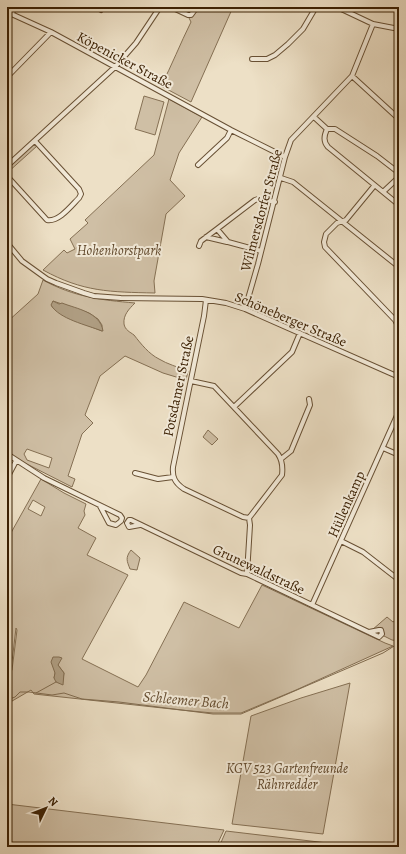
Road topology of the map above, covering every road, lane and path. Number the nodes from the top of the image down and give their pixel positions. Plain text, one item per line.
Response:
1 (17, 7) edge
2 (96, 7) edge
3 (160, 7) edge
4 (171, 7) edge
5 (197, 7) edge
6 (316, 7) edge
7 (337, 7) edge
8 (101, 10) dead end
9 (9, 13) edge
10 (373, 24) junction
11 (399, 29) edge
12 (51, 32) junction
13 (252, 59) dead end
14 (115, 67) junction
15 (352, 76) junction
16 (7, 77) edge
17 (314, 117) junction
18 (399, 119) edge
19 (231, 130) junction
20 (327, 130) junction
21 (35, 141) junction
22 (285, 157) junction
23 (198, 165) dead end
24 (7, 166) edge
25 (399, 173) edge
26 (7, 176) edge
27 (399, 177) edge
28 (281, 178) junction
29 (374, 186) junction
30 (383, 192) junction
31 (275, 202) junction
32 (399, 205) edge
33 (341, 221) junction
34 (217, 229) junction
35 (206, 237) junction
36 (228, 242) junction
37 (7, 243) edge
38 (199, 246) dead end
39 (262, 251) junction
40 (399, 267) edge
41 (206, 300) junction
42 (245, 308) junction
43 (399, 316) edge
44 (395, 320) junction
45 (399, 328) edge
46 (300, 333) junction
47 (399, 377) edge
48 (191, 381) junction
49 (309, 399) dead end
50 (234, 406) junction
51 (399, 411) edge
52 (383, 448) junction
53 (7, 454) edge
54 (399, 455) edge
55 (281, 459) junction
56 (16, 461) junction
57 (135, 473) dead end
58 (173, 477) junction
59 (7, 478) edge
60 (100, 506) junction
61 (250, 518) junction
62 (140, 525) dead end
63 (341, 541) junction
64 (247, 574) junction
65 (399, 580) edge
66 (312, 605) junction
67 (369, 632) dead end

1 - 9 street
2 - 8 street
3 - 14 street
4 - 5 street
6 - 13 street
7 - 10 street
9 - 12 street, Köpenicker Straße
10 - 11 street
10 - 15 street, Wilmersdorfer Straße
12 - 14 street, Köpenicker Straße
12 - 16 street
14 - 19 street, Köpenicker Straße
14 - 21 street
15 - 17 street, Wilmersdorfer Straße
15 - 18 street
17 - 20 street
17 - 22 street, Wilmersdorfer Straße
19 - 22 street, Köpenicker Straße
19 - 23 street
20 - 25 street
20 - 29 street
21 - 24 street
21 - 26 street
22 - 28 street, Wilmersdorfer Straße
27 - 30 street
28 - 31 street, Wilmersdorfer Straße
28 - 33 street
29 - 30 street
29 - 33 street
30 - 32 street
31 - 34 street
31 - 39 street, Wilmersdorfer Straße
33 - 40 street
33 - 44 street
34 - 35 street
34 - 36 street
35 - 36 street
35 - 38 street
36 - 39 street
37 - 41 street, Schöneberger Straße
39 - 42 street, Wilmersdorfer Straße
41 - 42 street, Schöneberger Straße
41 - 48 street, Potsdamer Straße
42 - 46 street, Schöneberger Straße
43 - 44 street
44 - 45 street
46 - 47 street, Schöneberger Straße
46 - 50 street
48 - 50 street
48 - 58 street, Potsdamer Straße
49 - 55 street
50 - 55 street
51 - 52 street, Hüllenkamp
52 - 54 street
52 - 63 street, Hüllenkamp
53 - 56 street
55 - 61 street
56 - 59 street
56 - 60 street
57 - 58 street
58 - 61 street
60 - 60 street
61 - 64 street
62 - 64 street, Grunewaldstraße
63 - 65 street
63 - 66 street, Hüllenkamp
64 - 66 street, Grunewaldstraße
66 - 67 street, Grunewaldstraße

